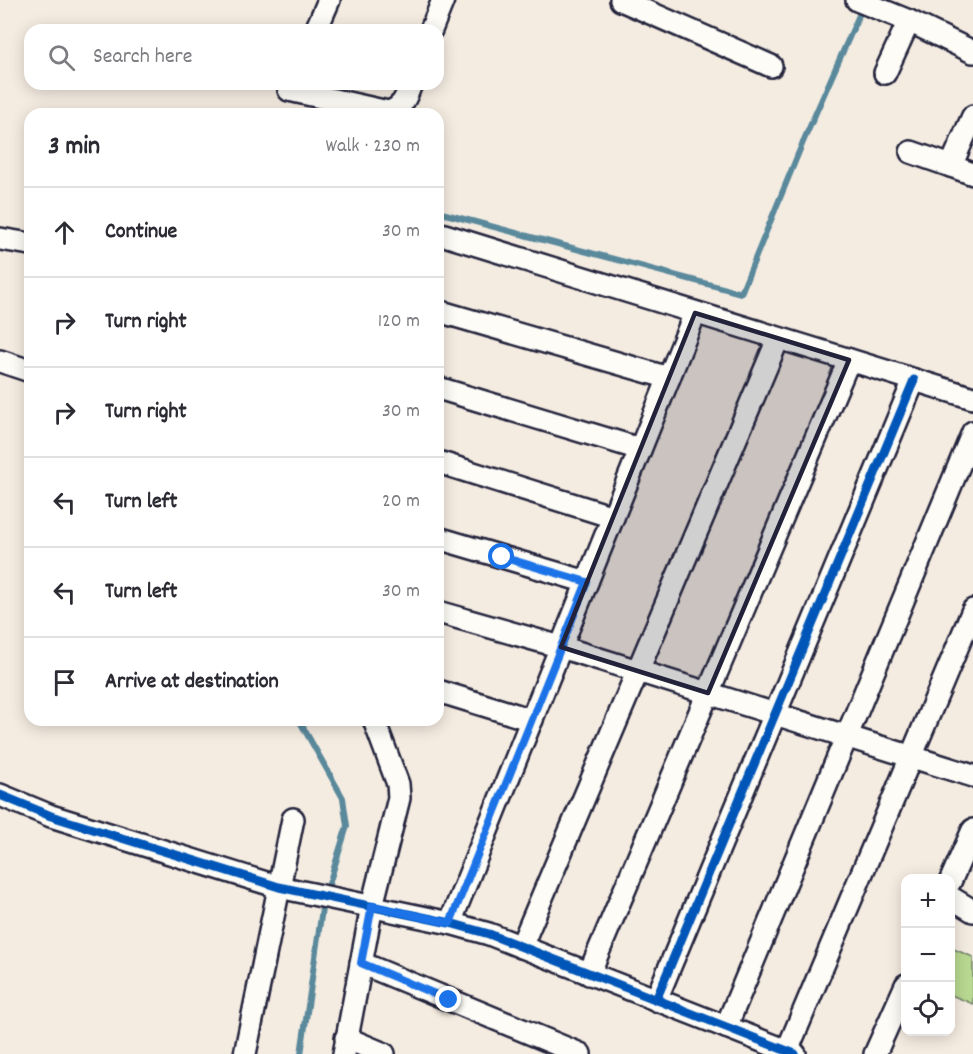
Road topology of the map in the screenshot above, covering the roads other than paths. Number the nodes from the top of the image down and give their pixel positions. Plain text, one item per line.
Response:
1 (329, 0) edge
2 (443, 0) edge
3 (621, 0) edge
4 (857, 0) edge
5 (909, 21) junction
6 (319, 24) edge
7 (433, 24) edge
8 (973, 52) edge
9 (771, 66) dead end
10 (885, 73) dead end
11 (289, 90) edge
12 (409, 90) edge
13 (370, 108) edge
14 (398, 108) edge
15 (973, 116) edge
16 (911, 152) dead end
17 (951, 166) junction
18 (973, 174) edge
19 (444, 235) edge
20 (0, 239) edge
21 (24, 243) edge
22 (444, 313) edge
23 (695, 313) junction
24 (778, 339) junction
25 (849, 360) junction
26 (0, 361) edge
27 (24, 369) edge
28 (669, 378) junction
29 (914, 380) junction
30 (444, 390) edge
31 (973, 398) edge
32 (973, 432) edge
33 (640, 449) junction
34 (444, 464) edge
35 (613, 517) junction
36 (444, 540) edge
37 (587, 582) junction
38 (973, 610) edge
39 (444, 614) edge
40 (561, 647) junction
41 (637, 671) junction
42 (444, 693) edge
43 (708, 693) junction
44 (775, 714) junction
45 (532, 720) junction
46 (376, 726) edge
47 (847, 737) junction
48 (910, 757) junction
49 (973, 776) edge
50 (0, 795) edge
51 (293, 819) dead end
52 (973, 830) edge
53 (954, 874) edge
54 (279, 887) junction
55 (955, 900) edge
56 (372, 906) junction
57 (973, 911) edge
58 (450, 923) junction
59 (521, 947) junction
60 (361, 963) junction
61 (589, 974) junction
62 (901, 996) edge
63 (656, 1000) junction
64 (726, 1027) junction
65 (345, 1046) edge
66 (786, 1052) edge
67 (245, 1054) edge
68 (384, 1054) edge
69 (580, 1054) edge
70 (875, 1054) edge

1 - 6 street
2 - 7 street
3 - 9 street
4 - 5 street
5 - 8 street
5 - 10 street
11 - 13 street
12 - 14 street
15 - 17 street
16 - 17 street
17 - 18 street
19 - 23 street
20 - 21 street
22 - 28 street
23 - 24 street
23 - 28 street
24 - 25 street
24 - 41 street
25 - 29 street
25 - 43 street
26 - 27 street
28 - 33 street
29 - 31 street
29 - 44 street
30 - 33 street
32 - 47 street
33 - 35 street
34 - 35 street
35 - 37 street
36 - 37 street
37 - 40 street
38 - 48 street
39 - 40 street
40 - 41 street
40 - 45 street
41 - 43 street
41 - 59 street
42 - 45 street
43 - 44 street
43 - 61 street
44 - 47 street
44 - 63 street
45 - 58 street
46 - 56 street
47 - 48 street
47 - 64 street
48 - 49 street
48 - 66 street
50 - 54 street
51 - 54 street
52 - 53 street
54 - 56 street
54 - 67 street
55 - 57 street
56 - 58 street
56 - 60 street
58 - 59 street
59 - 61 street
60 - 65 street
60 - 69 street
61 - 63 street
62 - 70 street
63 - 64 street
64 - 66 street
65 - 68 street

